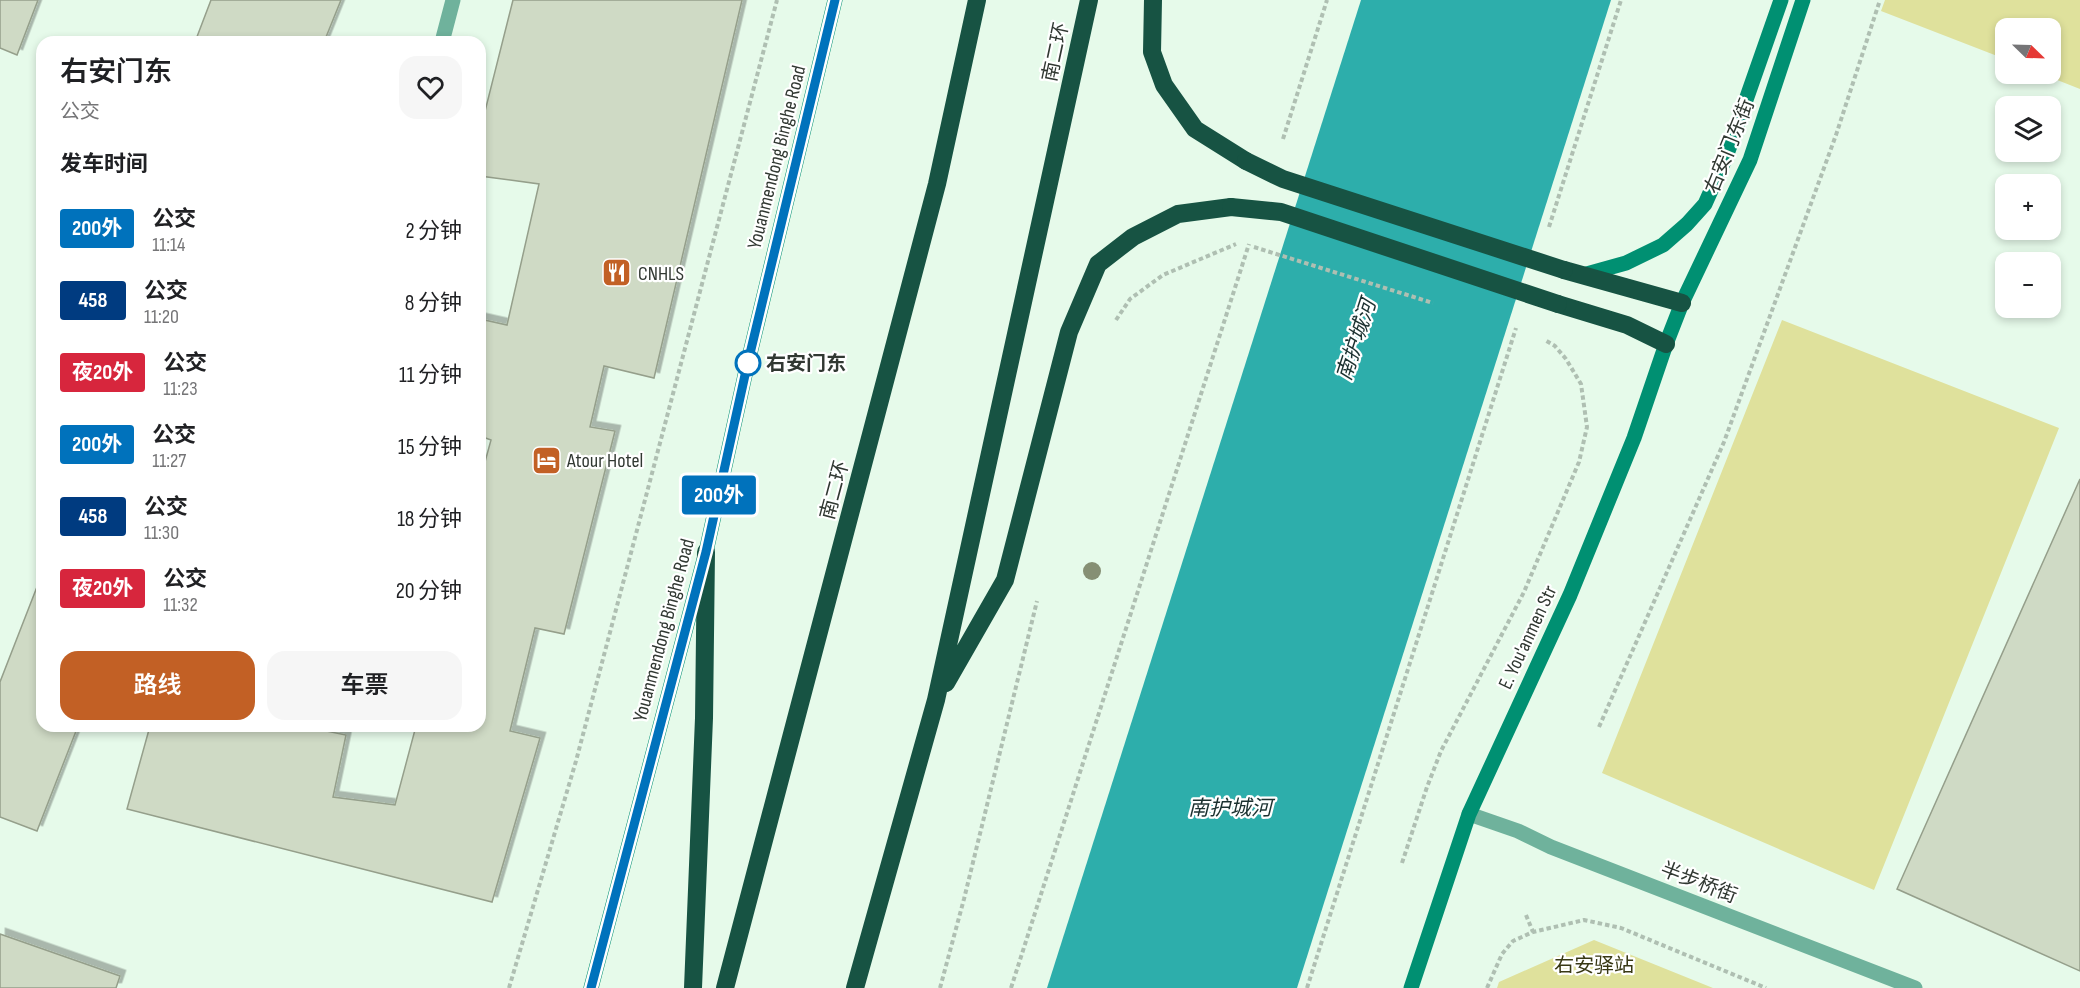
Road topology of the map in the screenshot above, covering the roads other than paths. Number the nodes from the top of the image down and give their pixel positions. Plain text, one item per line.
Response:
1 (453, 0) edge
2 (835, 0) edge
3 (977, 0) edge
4 (1089, 0) edge
5 (1153, 0) edge
6 (1782, 0) edge
7 (1803, 0) edge
8 (444, 36) edge
9 (1583, 275) junction
10 (1682, 303) junction
11 (1666, 344) junction
12 (706, 552) junction
13 (936, 700) junction
14 (1469, 814) junction
15 (591, 988) edge
16 (693, 988) edge
17 (725, 988) edge
18 (855, 988) edge
19 (1411, 988) edge
20 (1915, 988) edge

1 - 8 street
2 - 12 street, Youanmendong Binghe Road
3 - 17 highway, 南二环
4 - 13 highway, 南二环
5 - 9 highway, bridge
6 - 9 street
7 - 10 street, 右安门东街
9 - 10 highway
10 - 11 street, E. You'anmen Str
11 - 13 highway, bridge
11 - 14 street, E. You'anmen Str
12 - 15 street, Youanmendong Binghe Road
12 - 16 highway
13 - 18 highway, 南二环
14 - 19 street, E. You'anmen Str
14 - 20 street, 半步桥街

